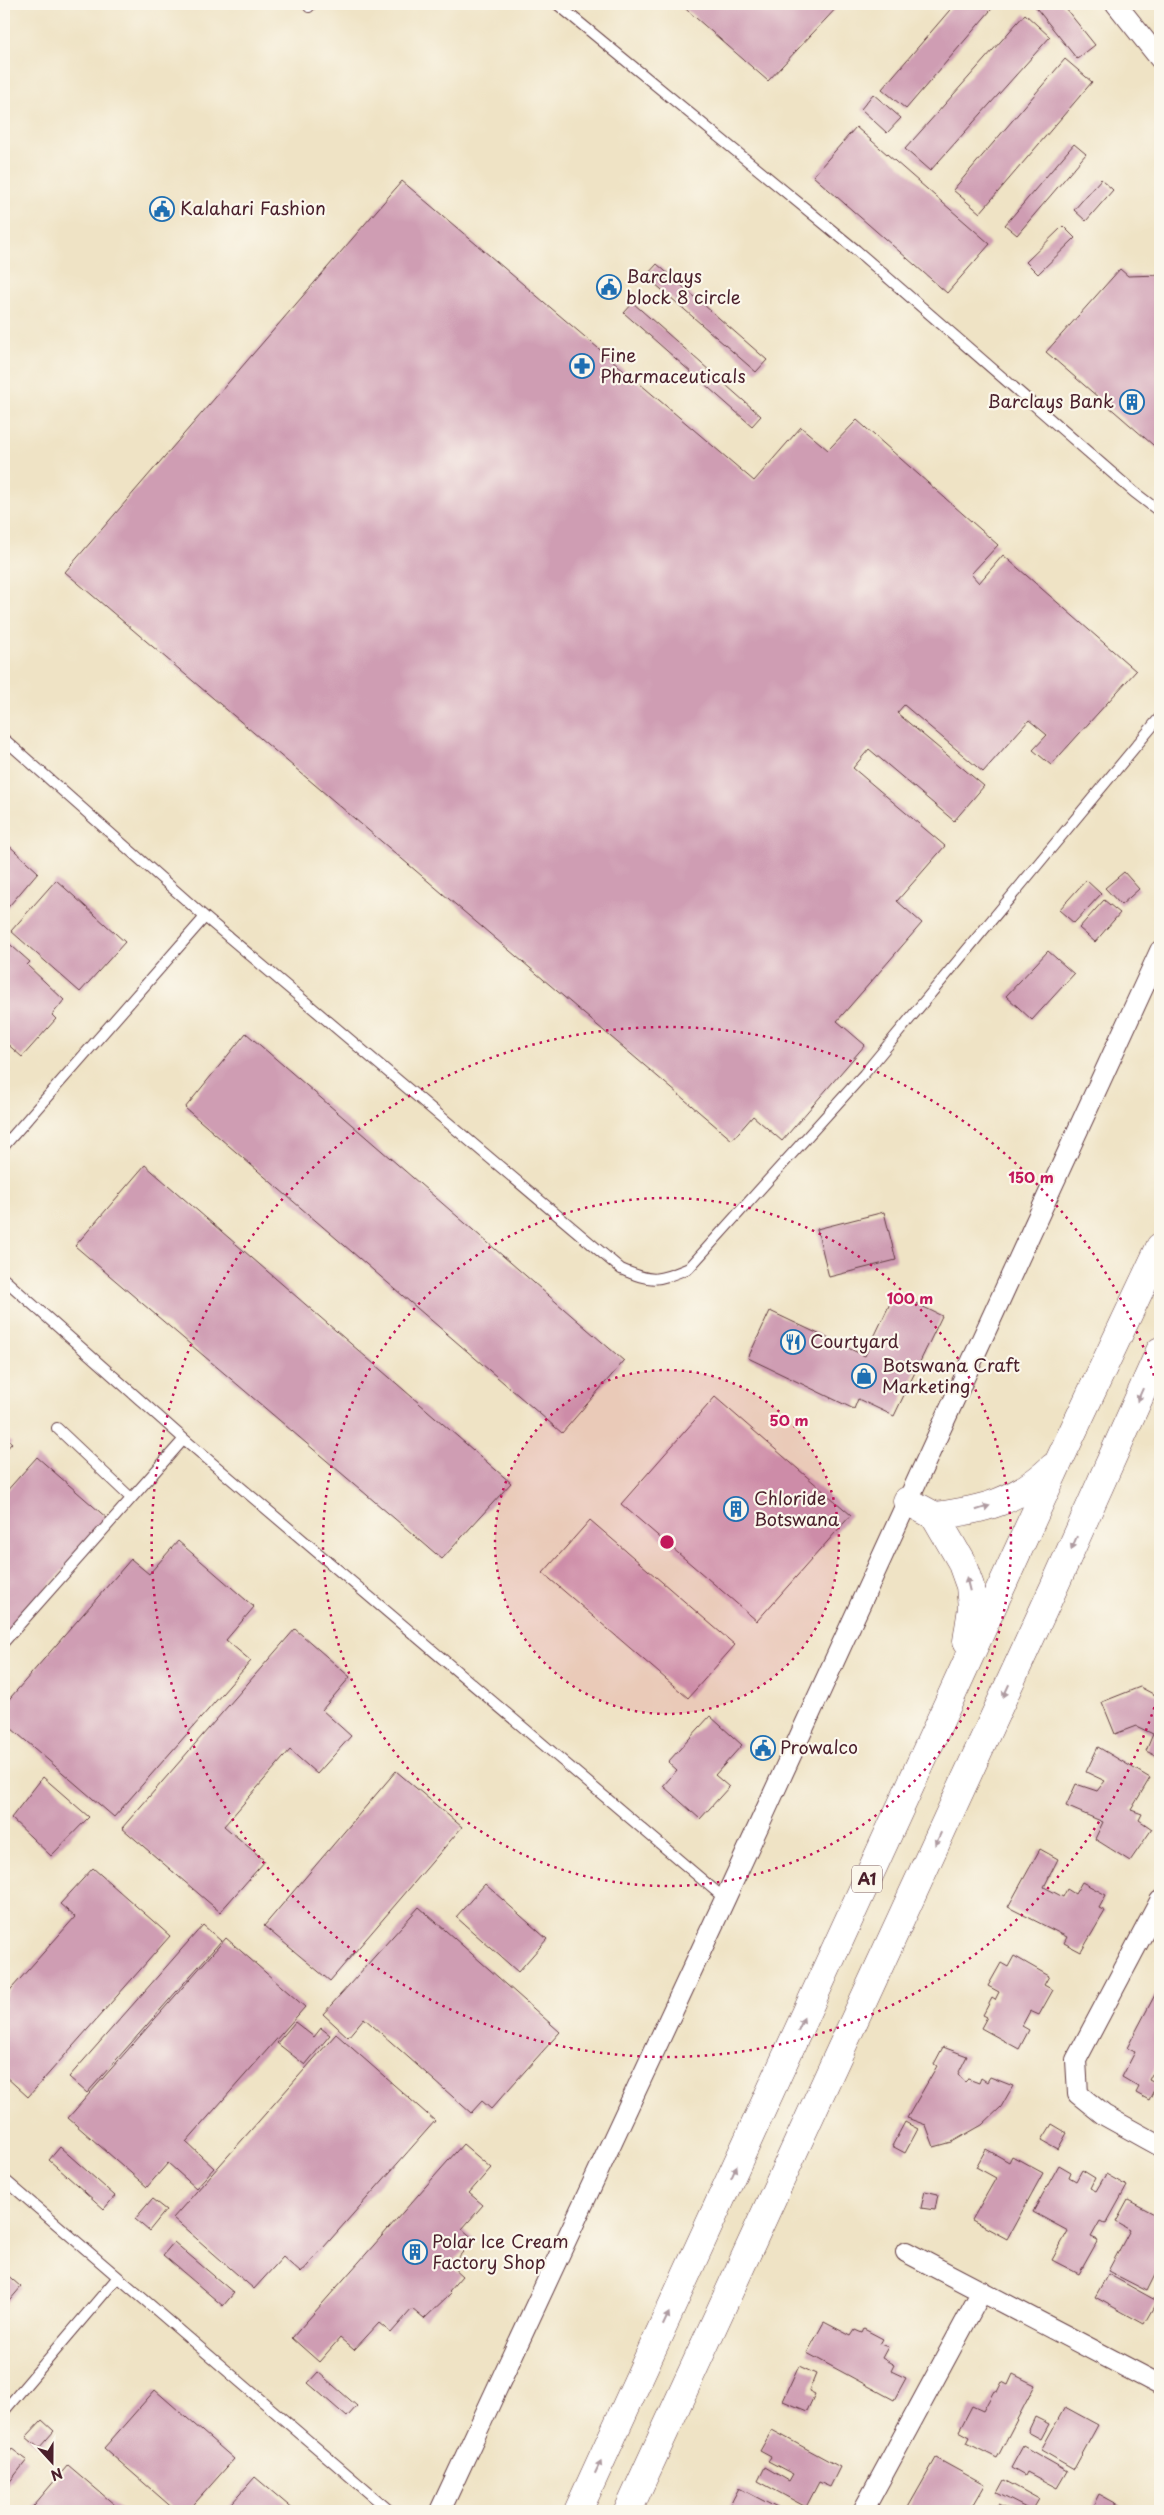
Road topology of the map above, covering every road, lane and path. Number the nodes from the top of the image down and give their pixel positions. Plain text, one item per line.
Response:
1 (557, 4) edge
2 (1116, 4) edge
3 (1160, 59) edge
4 (1160, 512) edge
5 (1160, 717) edge
6 (4, 739) edge
7 (205, 917) junction
8 (1160, 951) edge
9 (4, 1146) edge
10 (1160, 1247) edge
11 (4, 1279) edge
12 (1160, 1350) edge
13 (57, 1428) dead end
14 (184, 1438) junction
15 (1059, 1461) junction
16 (131, 1498) junction
17 (907, 1501) junction
18 (935, 1516) junction
19 (4, 1642) edge
20 (949, 1699) junction
21 (725, 1899) junction
22 (1160, 1901) edge
23 (1160, 2146) edge
24 (4, 2179) edge
25 (906, 2252) dead end
26 (118, 2277) junction
27 (982, 2290) junction
28 (1160, 2385) edge
29 (4, 2411) edge
30 (390, 2511) edge
31 (440, 2511) edge
32 (578, 2511) edge
33 (628, 2511) edge
34 (863, 2511) edge

1 - 4 lane
2 - 3 street
5 - 7 lane
6 - 7 lane
7 - 9 lane
8 - 17 street
10 - 15 highway, A1
11 - 14 lane
12 -> 33 highway
13 - 16 lane
14 - 16 lane
14 - 21 lane
18 -> 15 highway
15 - 20 highway, A1
16 - 19 lane
17 - 18 highway
17 - 21 street
20 -> 18 highway
32 -> 20 highway, A1
21 - 31 street
22 - 23 street
24 - 26 lane
25 - 27 street
26 - 29 lane
26 - 30 lane
27 - 28 street
27 - 34 street

